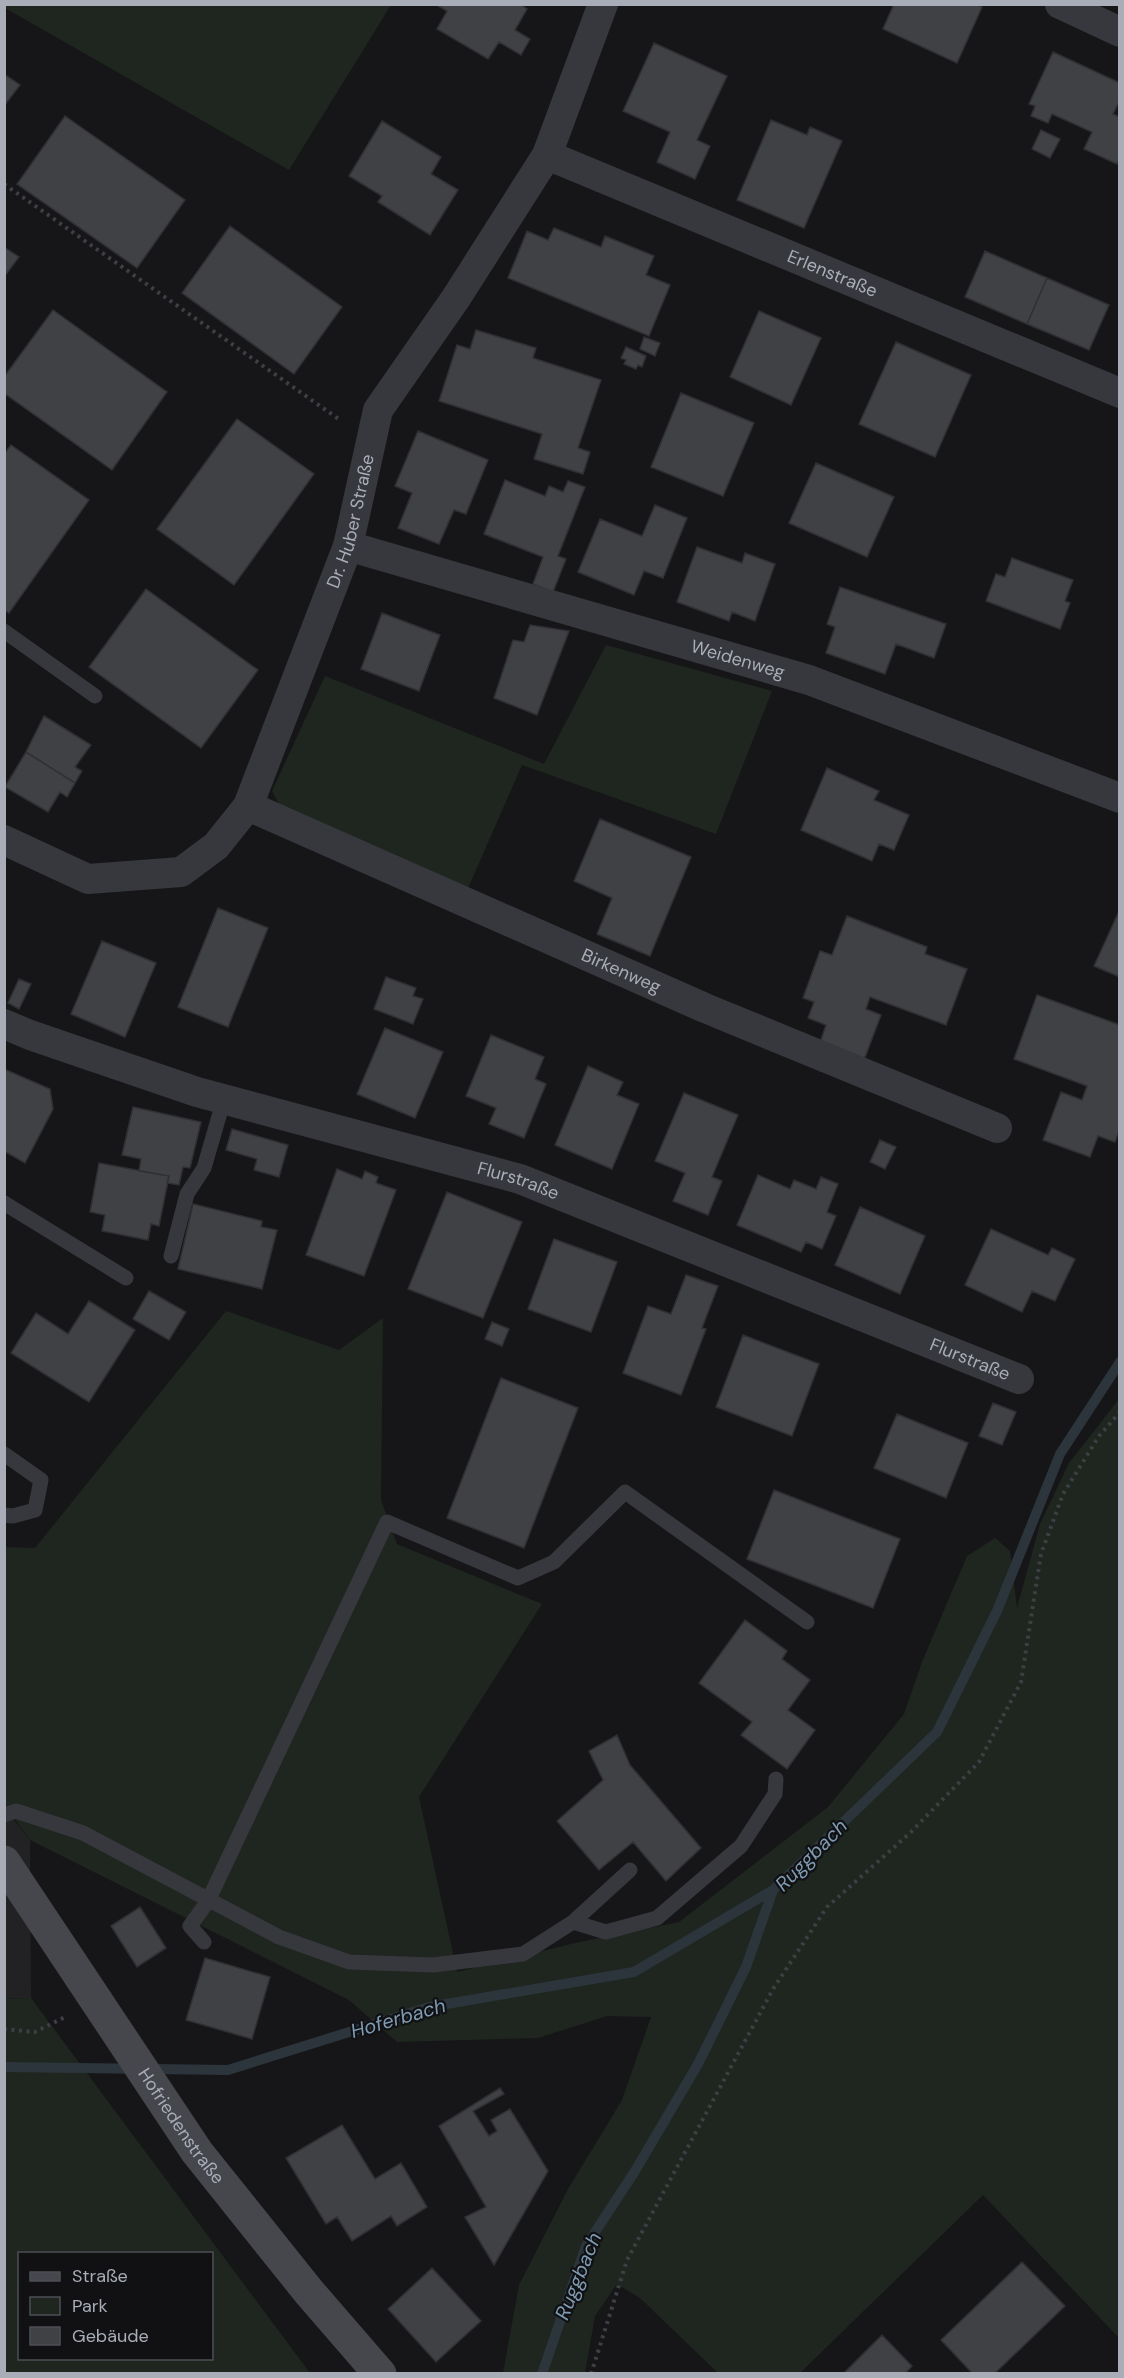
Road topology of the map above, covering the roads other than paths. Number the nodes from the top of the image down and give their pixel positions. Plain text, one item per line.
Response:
1 (603, 4) edge
2 (1060, 4) edge
3 (1119, 32) edge
4 (547, 155) junction
5 (1119, 393) edge
6 (348, 546) junction
7 (4, 631) edge
8 (95, 696) dead end
9 (1119, 798) edge
10 (248, 806) junction
11 (4, 840) edge
12 (4, 1024) edge
13 (224, 1099) junction
14 (997, 1128) dead end
15 (4, 1203) edge
16 (171, 1256) dead end
17 (126, 1278) dead end
18 (1018, 1379) dead end
19 (4, 1454) edge
20 (4, 1515) edge
21 (807, 1622) dead end
22 (776, 1779) dead end
23 (4, 1815) edge
24 (4, 1862) edge
25 (630, 1870) dead end
26 (208, 1901) junction
27 (573, 1922) junction
28 (204, 1942) dead end
29 (380, 2373) edge

1 - 4 street, Dr. Huber Straße
2 - 3 street
4 - 5 street, Erlenstraße
4 - 6 street, Dr. Huber Straße
6 - 9 street, Weidenweg
6 - 10 street, Dr. Huber Straße
7 - 8 lane
10 - 11 street, Dr. Huber Straße
10 - 14 street, Birkenweg
12 - 13 street, Flurstraße
13 - 16 lane
13 - 18 street, Flurstraße
15 - 17 lane
19 - 20 lane
21 - 26 lane
22 - 27 lane
23 - 26 lane
24 - 29 main road, Hofriedenstraße
25 - 27 lane
26 - 27 lane
26 - 28 lane

